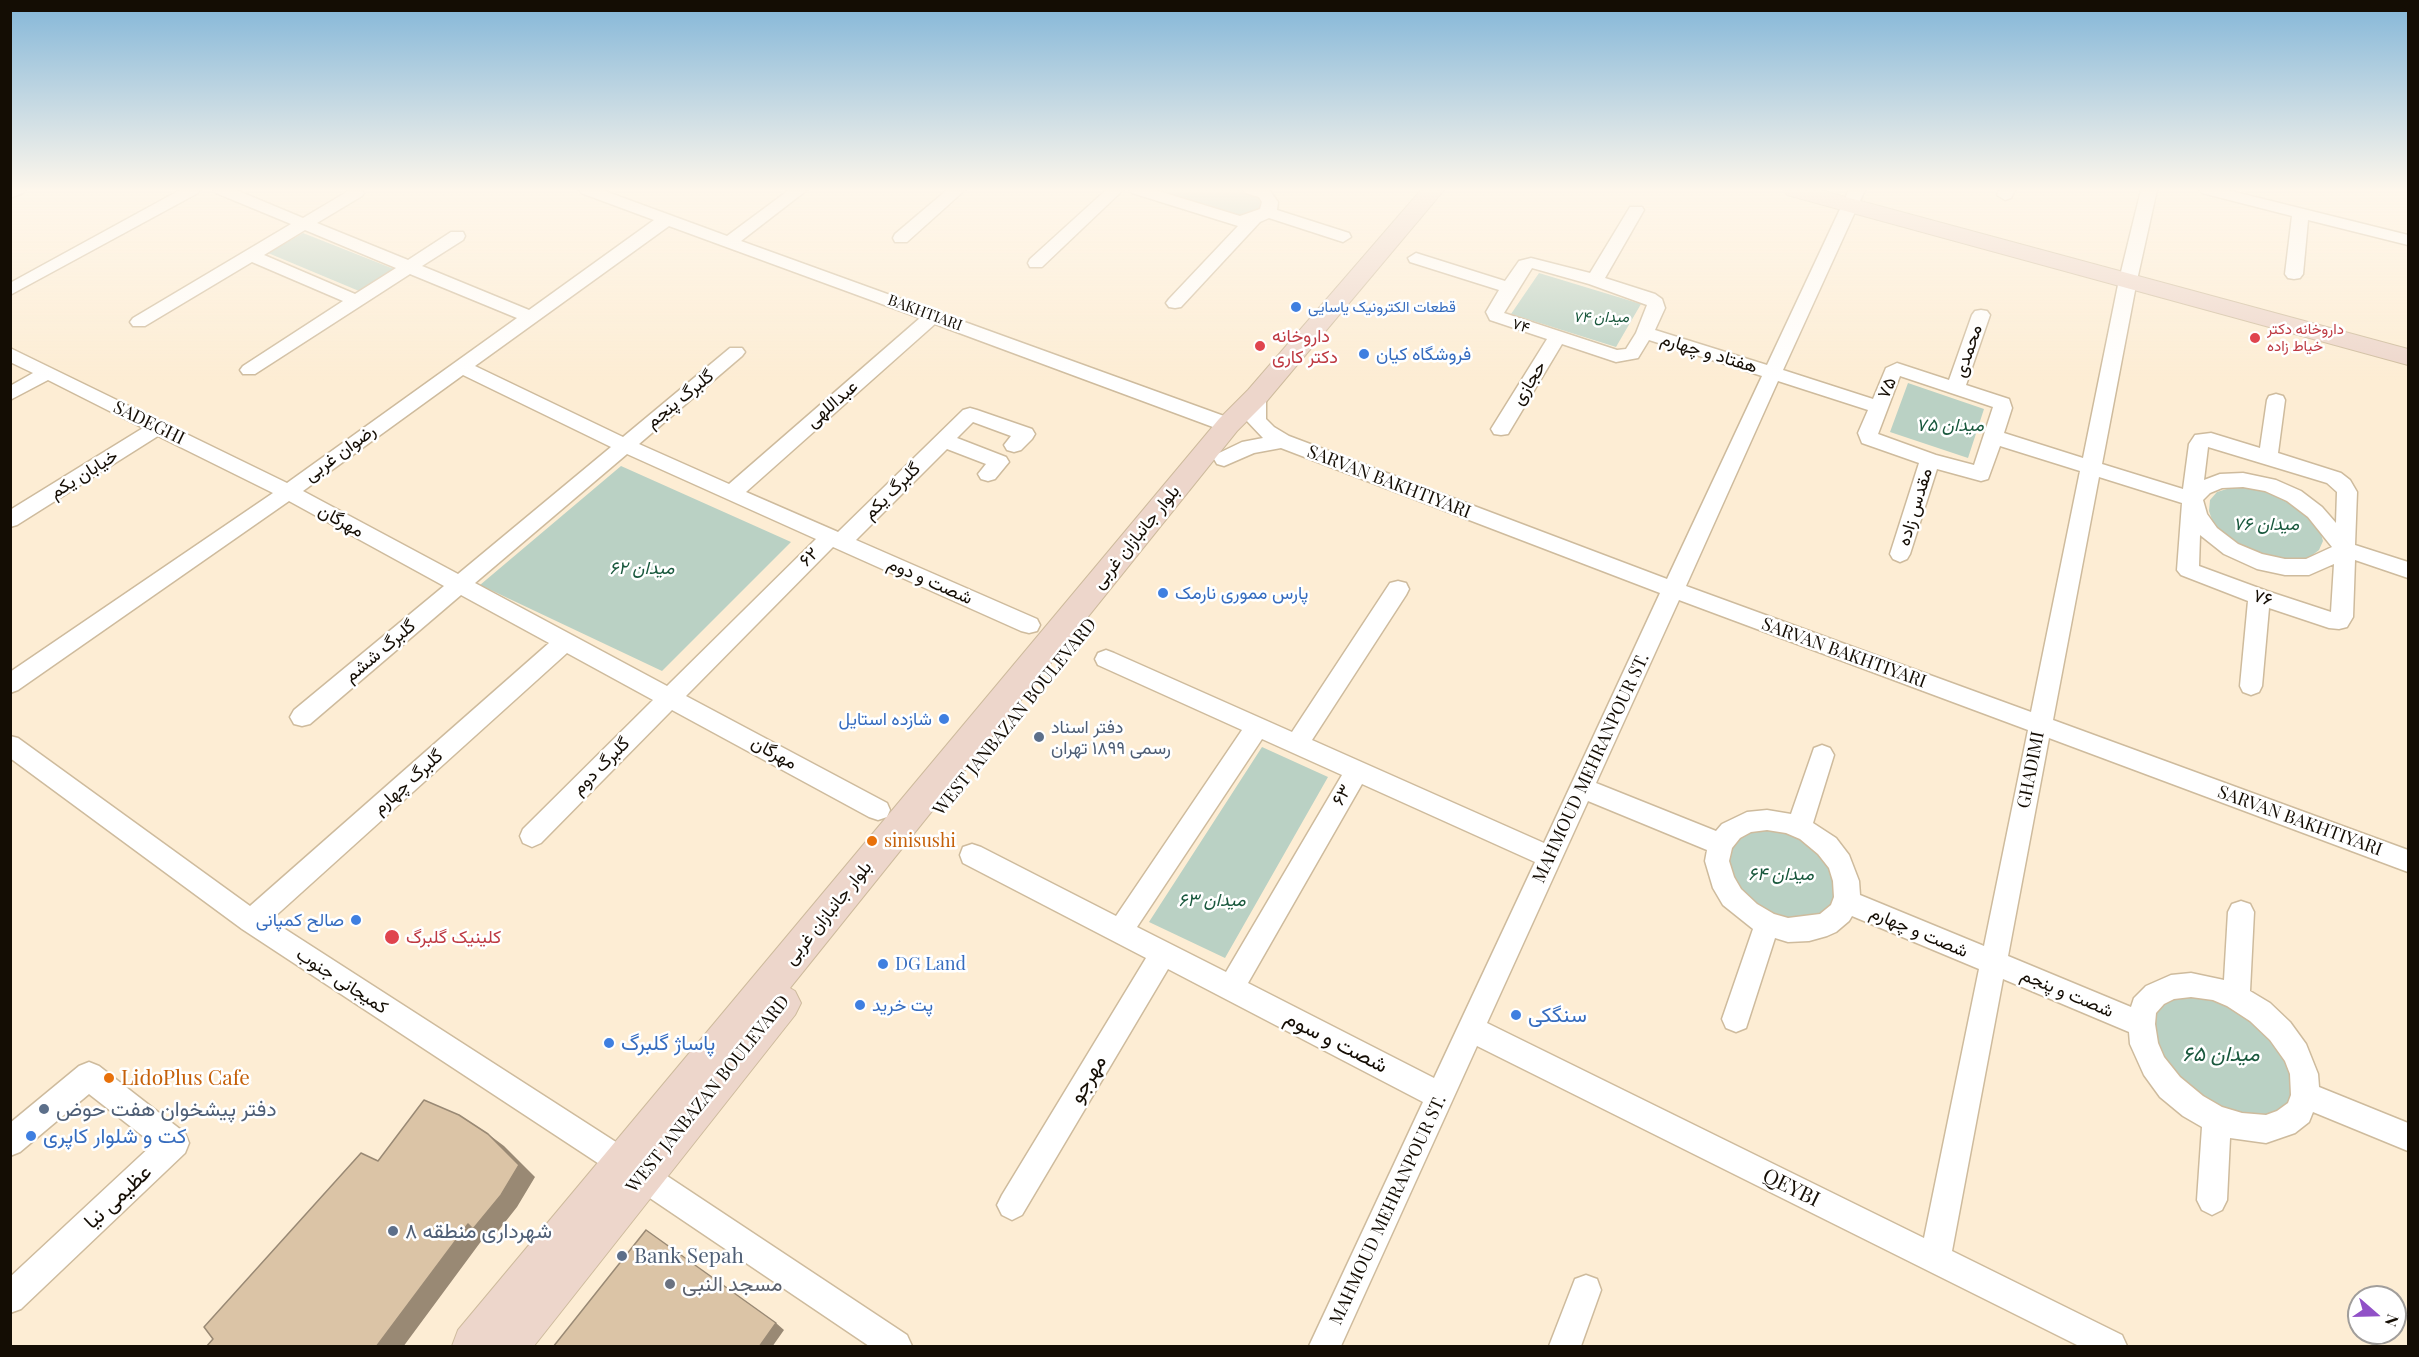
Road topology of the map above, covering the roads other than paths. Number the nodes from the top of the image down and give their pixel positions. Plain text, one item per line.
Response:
1 (77, 253) edge
2 (254, 253) edge
3 (376, 253) edge
4 (430, 253) edge
5 (619, 253) edge
6 (760, 253) edge
7 (1046, 253) edge
8 (1223, 253) edge
9 (1379, 253) edge
10 (1611, 253) edge
11 (1828, 253) edge
12 (2040, 253) edge
13 (2134, 253) edge
14 (2296, 253) edge
15 (251, 255) junction
16 (1416, 258) dead end
17 (1036, 263) dead end
18 (409, 267) junction
19 (2294, 274) dead end
20 (1595, 280) junction
21 (2128, 280) junction
22 (1509, 288) junction
23 (10, 290) edge
24 (357, 301) junction
25 (1175, 303) dead end
26 (1981, 315) dead end
27 (933, 316) junction
28 (530, 317) junction
29 (139, 322) dead end
30 (1645, 333) junction
31 (1557, 338) junction
32 (736, 352) dead end
33 (10, 354) edge
34 (2409, 357) edge
35 (460, 366) junction
36 (249, 370) dead end
37 (47, 373) junction
38 (1773, 373) junction
39 (1956, 387) junction
40 (10, 394) edge
41 (1257, 396) junction
42 (2276, 400) dead end
43 (1879, 407) junction
44 (158, 427) junction
45 (1501, 429) dead end
46 (1994, 437) junction
47 (943, 440) junction
48 (1281, 441) junction
49 (1226, 442) junction
50 (623, 445) junction
51 (1014, 445) dead end
52 (2268, 457) junction
53 (1930, 460) junction
54 (2092, 468) junction
55 (987, 474) dead end
56 (288, 492) junction
57 (732, 493) junction
58 (2192, 499) junction
59 (10, 520) edge
60 (836, 539) junction
61 (2345, 549) junction
62 (1900, 554) dead end
63 (2409, 570) edge
64 (458, 585) junction
65 (1398, 589) dead end
66 (1674, 590) junction
67 (2259, 597) junction
68 (1029, 625) dead end
69 (565, 642) junction
70 (1107, 659) dead end
71 (10, 684) edge
72 (2251, 686) dead end
73 (670, 696) junction
74 (302, 717) dead end
75 (2040, 725) junction
76 (1258, 726) junction
77 (1297, 744) junction
78 (10, 745) edge
79 (1822, 754) dead end
80 (1357, 770) junction
81 (1582, 788) junction
82 (878, 810) dead end
83 (1799, 828) junction
84 (532, 836) dead end
85 (1721, 844) junction
86 (972, 855) dead end
87 (1550, 857) junction
88 (2409, 861) edge
89 (1845, 901) junction
90 (2241, 912) dead end
91 (251, 921) junction
92 (1767, 924) junction
93 (1120, 931) junction
94 (1163, 954) junction
95 (1993, 962) junction
96 (1231, 988) junction
97 (2236, 997) junction
98 (1736, 1019) dead end
99 (2141, 1024) junction
100 (1471, 1029) junction
101 (2305, 1095) junction
102 (1441, 1096) junction
103 (2217, 1120) junction
104 (2409, 1137) edge
105 (10, 1142) edge
106 (632, 1169) junction
107 (2212, 1200) dead end
108 (1012, 1205) dead end
109 (1935, 1259) junction
110 (1586, 1290) dead end
111 (10, 1298) edge
112 (474, 1347) edge
113 (507, 1347) edge
114 (896, 1347) edge
115 (1325, 1347) edge
116 (1566, 1347) edge
117 (2111, 1347) edge

1 - 23 street
2 - 15 street
3 - 18 street
4 - 18 street
5 - 28 street, رضوان غربی
6 - 27 street, BAKHTIARI
7 - 17 street
8 - 25 street
9 - 41 main road, WEST JANBAZAN BOULEVARD
10 - 20 street
11 - 38 street, MAHMOUD MEHRANPOUR ST.
12 - 21 main road
13 - 21 street, GHADIMI
14 - 19 street
15 - 24 street
15 - 29 street
16 - 22 street
18 - 24 street
18 - 28 street
20 - 22 street, ۷۴
20 - 30 street, ۷۴
21 - 34 main road
21 - 54 street, GHADIMI
22 - 31 street, ۷۴
24 - 36 street
26 - 39 street, محمدی
27 - 49 street, BAKHTIARI
27 - 57 street, عبداللهی
28 - 35 street, رضوان غربی
30 - 31 street, ۷۴
30 - 38 street, هفتاد و چهارم
31 - 45 street, حجازی
32 - 50 street, گلبرگ پنجم
33 - 37 street, SADEGHI
35 - 50 street
35 - 56 street, رضوان غربی
37 - 40 street
37 - 44 street, SADEGHI
38 - 43 street, هفتاد و چهارم
38 - 66 street, MAHMOUD MEHRANPOUR ST.
39 - 43 street, ۷۵
39 - 46 street, ۷۵
41 - 48 street
41 - 49 main road, WEST JANBAZAN BOULEVARD
42 - 52 street
43 - 53 street, ۷۵
44 - 56 street, SADEGHI
44 - 59 street, خیابان یکم
46 - 53 street, ۷۵
46 - 54 street
47 - 51 street, گلبرگ یکم
47 - 55 street
47 - 60 street, گلبرگ یکم
48 - 49 street
48 - 66 street, SARVAN BAKHTIYARI
49 - 106 main road, WEST JANBAZAN BOULEVARD
50 - 57 street, ۶۲
50 - 64 street
52 - 58 street, ۷۶
52 - 61 street, ۷۶
53 - 62 street, مقدس زاده
54 - 58 street
54 - 75 street, GHADIMI
56 - 64 street, مهرگان
56 - 71 street, رضوان غربی
57 - 60 street, ۶۲
58 - 61 street
58 - 61 street, ۷۶
58 - 67 street, ۷۶
60 - 68 street, شصت و دوم
60 - 73 street, ۶۲
61 - 63 street
61 - 67 street, ۷۶
64 - 69 street
64 - 74 street, گلبرگ ششم
65 - 77 street
66 - 75 street, SARVAN BAKHTIYARI
66 - 81 street, MAHMOUD MEHRANPOUR ST.
67 - 72 street
69 - 73 street
69 - 91 street, گلبرگ چهارم
70 - 76 street
73 - 82 street, مهرگان
73 - 84 street, گلبرگ دوم
75 - 88 street, SARVAN BAKHTIYARI
75 - 95 street, GHADIMI
76 - 77 street, ۶۳
76 - 93 street
77 - 80 street, ۶۳
78 - 91 street, کمیجانی جنوب
79 - 83 street
80 - 87 street
80 - 96 street, ۶۳
81 - 85 street
81 - 87 street, MAHMOUD MEHRANPOUR ST.
83 - 85 street
83 - 89 street
85 - 92 street
86 - 93 street
87 - 100 street, MAHMOUD MEHRANPOUR ST.
89 - 92 street
89 - 95 street, شصت و چهارم
90 - 97 street
91 - 106 street, کمیجانی جنوب
92 - 98 street
93 - 94 street
94 - 96 street
94 - 108 street, مهرجو
95 - 99 street, شصت و پنجم
95 - 109 street, GHADIMI
96 - 102 street, شصت و سوم
97 - 99 street
97 - 101 street
99 - 103 street
100 - 102 street, MAHMOUD MEHRANPOUR ST.
100 - 109 street, QEYBI
101 - 103 street
101 - 104 street
102 - 115 street, MAHMOUD MEHRANPOUR ST.
103 - 107 street
105 - 111 street, عظیمی نیا
106 - 112 main road
106 - 113 main road, WEST JANBAZAN BOULEVARD
106 - 114 street, کمیجانی جنوب
109 - 117 street, QEYBI
110 - 116 street

